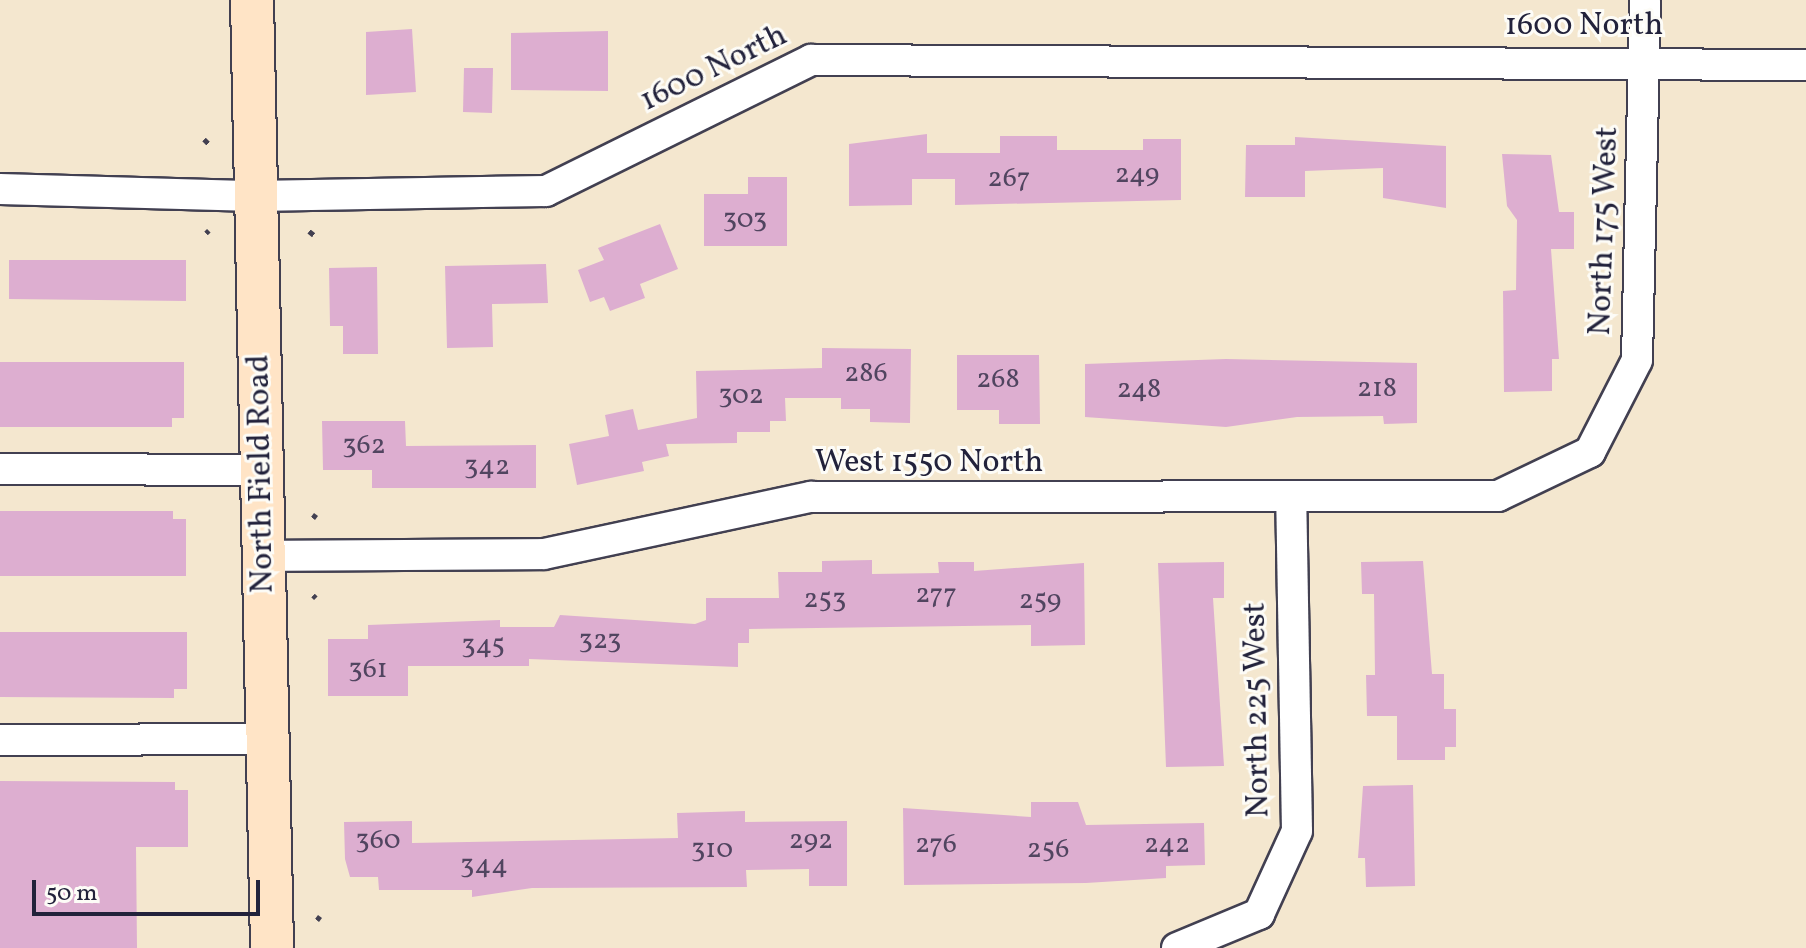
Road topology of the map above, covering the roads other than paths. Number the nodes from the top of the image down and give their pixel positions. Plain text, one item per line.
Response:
1 (252, 0) edge
2 (1645, 0) edge
3 (1645, 62) junction
4 (1806, 65) edge
5 (0, 189) edge
6 (255, 196) junction
7 (1590, 452) joint
8 (0, 469) edge
9 (262, 470) junction
10 (1291, 498) junction
11 (264, 556) junction
12 (268, 739) junction
13 (0, 740) edge
14 (272, 948) edge
15 (1177, 948) edge

1 - 6 street, North Field Road
2 - 3 street, North 175 West
3 - 4 street, 1600 North
3 - 6 street, 1600 North
3 - 7 street, North 175 West
5 - 6 street, 1600 North
6 - 9 street, North Field Road
7 - 10 street, West 1550 North
8 - 9 street
9 - 11 street, North Field Road
10 - 11 street, West 1550 North
10 - 15 street, North 225 West
11 - 12 street, North Field Road
12 - 13 street
12 - 14 street, North Field Road

